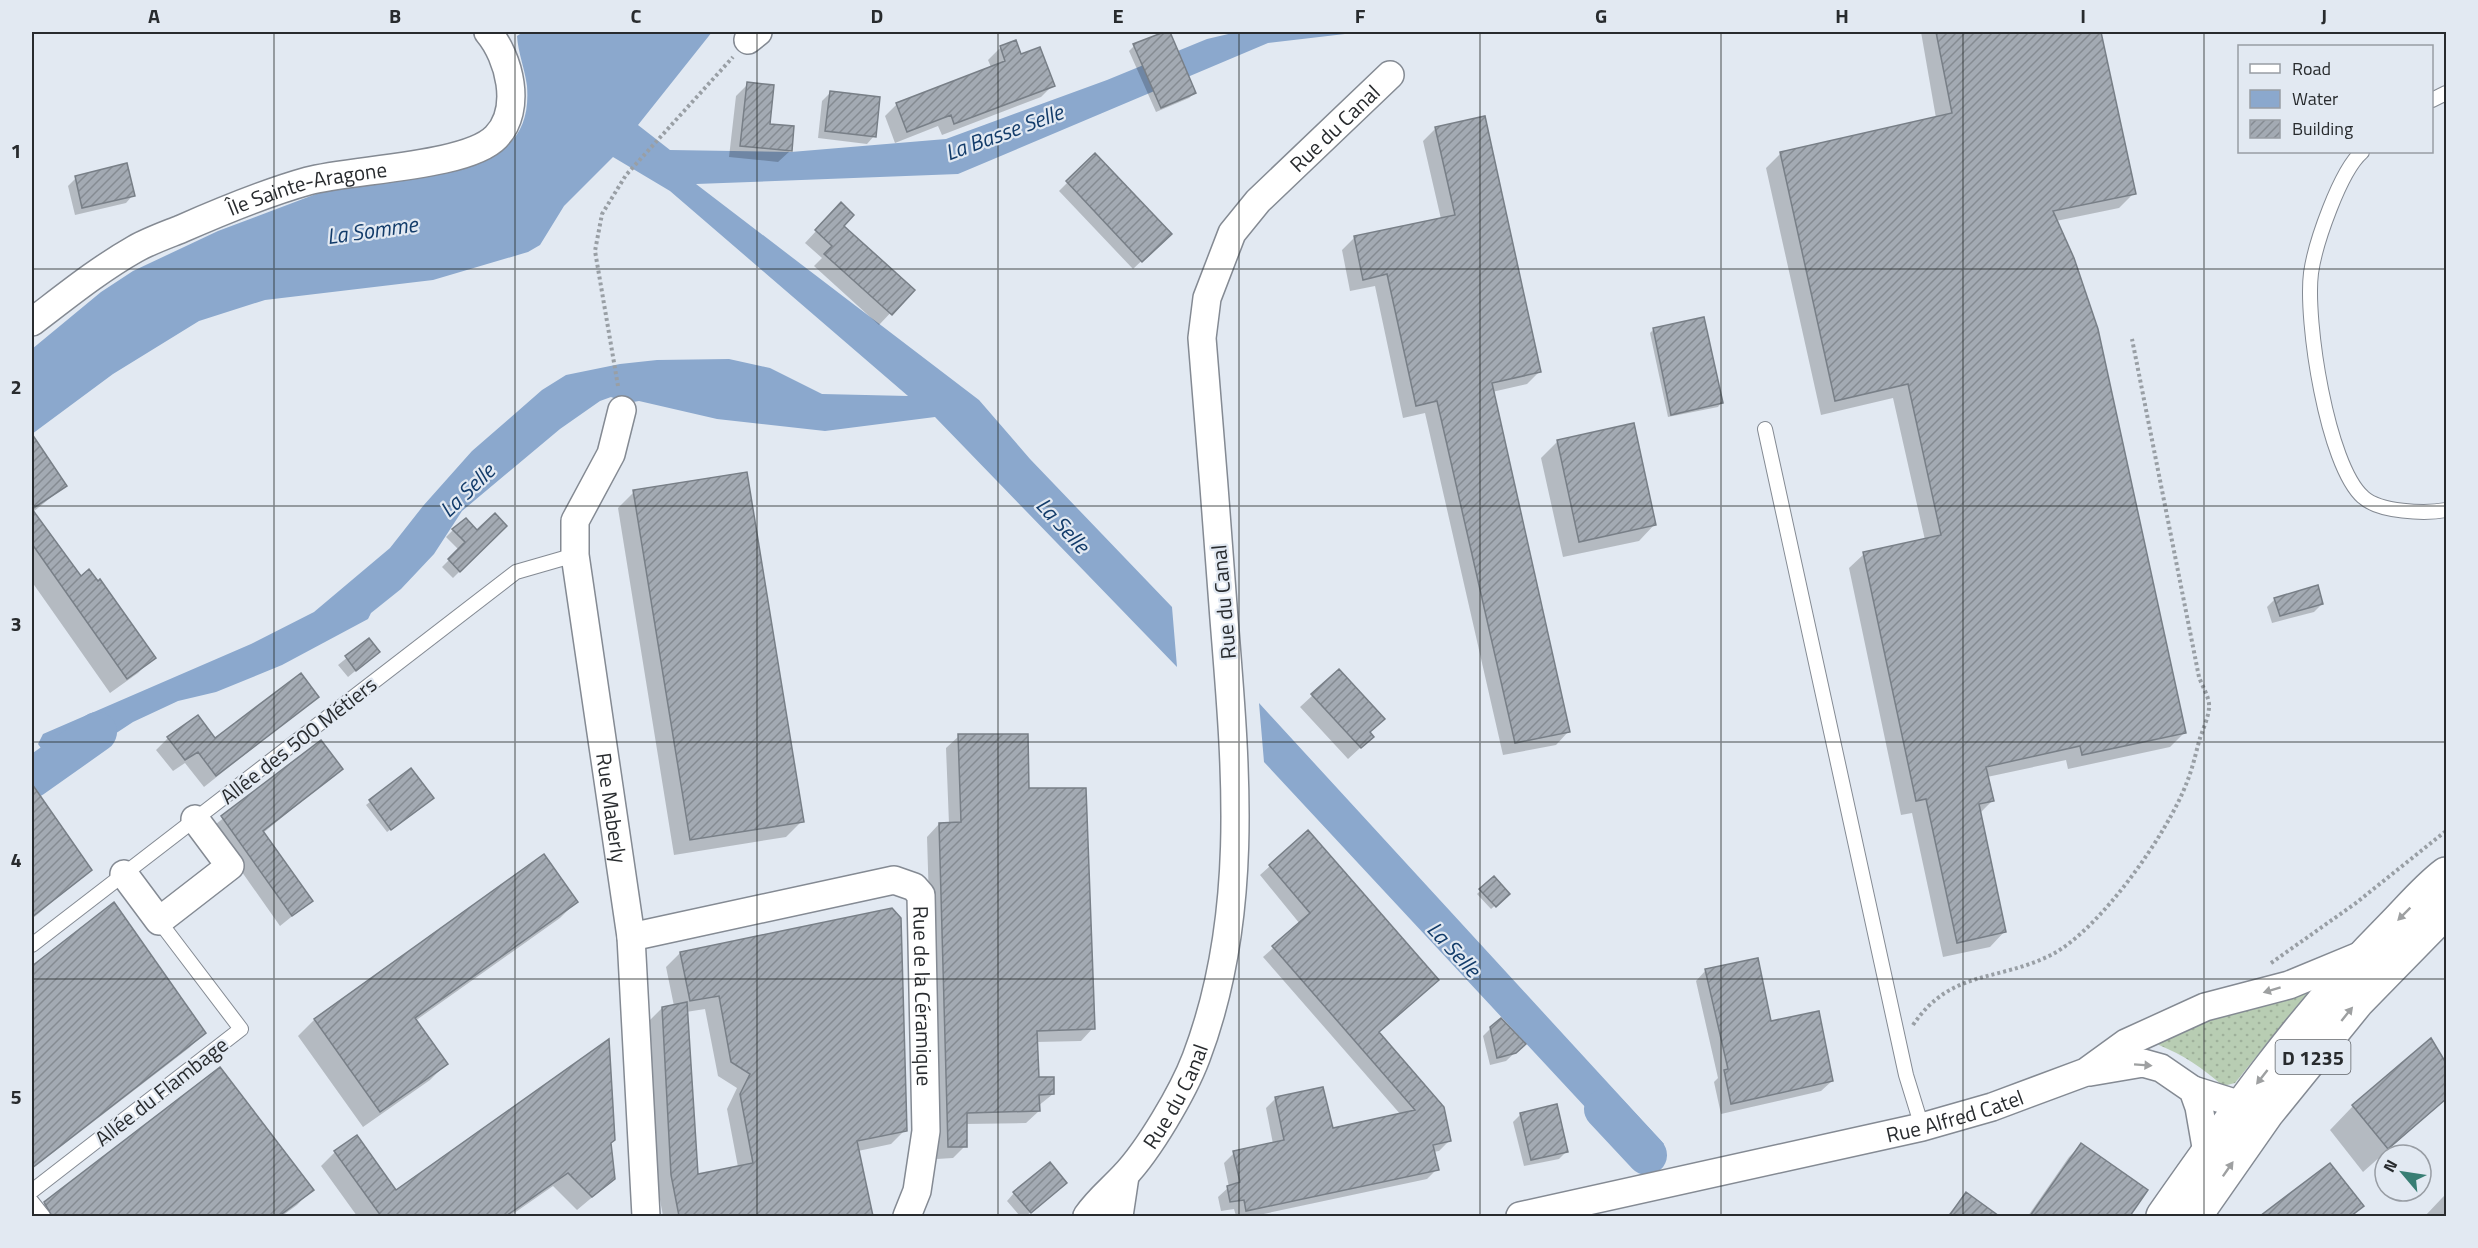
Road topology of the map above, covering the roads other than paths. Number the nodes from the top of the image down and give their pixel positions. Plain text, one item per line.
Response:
1 (488, 32) edge
2 (1390, 75) dead end
3 (2361, 153) edge
4 (32, 322) edge
5 (622, 410) dead end
6 (1765, 429) dead end
7 (2446, 510) edge
8 (575, 555) junction
9 (195, 819) junction
10 (124, 874) junction
11 (2446, 874) edge
12 (2446, 911) edge
13 (159, 921) junction
14 (630, 938) junction
15 (32, 945) edge
16 (2365, 953) junction
17 (2085, 1072) junction
18 (2193, 1090) junction
19 (2254, 1109) junction
20 (1922, 1127) junction
21 (2207, 1153) junction
22 (1125, 1176) junction
23 (32, 1191) edge
24 (32, 1202) edge
25 (43, 1216) edge
26 (646, 1216) edge
27 (907, 1216) edge
28 (1087, 1216) edge
29 (1119, 1216) edge
30 (1520, 1216) edge
31 (2163, 1216) edge
32 (2195, 1216) edge

1 - 4 street, Île Sainte-Aragone
2 - 22 street, Rue du Canal
3 - 7 lane
5 - 8 street, Rue Maberly
6 - 20 lane
8 - 9 lane, Allée des 500 Métiers
8 - 14 street, Rue Maberly
9 - 10 lane, Allée des 500 Métiers
9 - 13 street
10 - 13 street
10 - 15 lane, Allée des 500 Métiers
11 -> 16 main road, D 1235
19 -> 12 main road, D 1235
13 - 23 lane, Allée du Flambage
14 - 26 street, Rue Maberly
14 - 27 street, Rue de la Céramique
16 -> 17 street, Rue Alfred Catel
16 -> 19 main road, D 1235
17 -> 18 street
17 - 20 street, Rue Alfred Catel
18 - 19 street
18 - 21 street
19 - 21 main road, D 1235
32 -> 19 main road, D 1235
20 - 30 street, Rue Alfred Catel
21 - 31 main road, D 1235
22 - 28 street, Rue du Canal
22 - 29 street, Rue du Canal
24 - 25 lane

